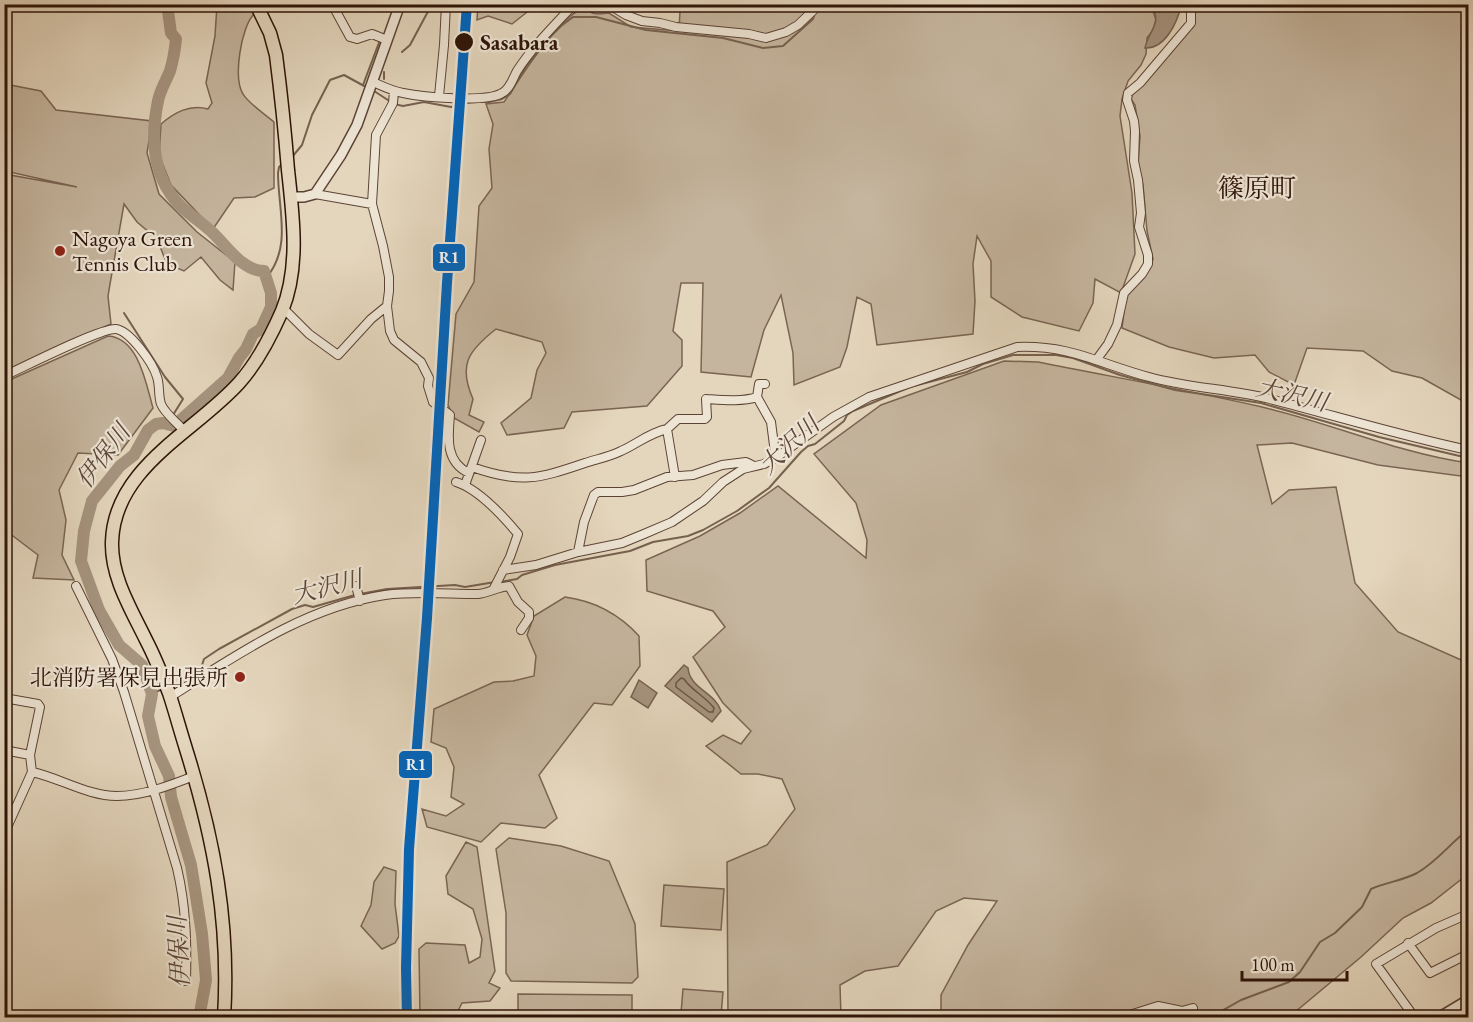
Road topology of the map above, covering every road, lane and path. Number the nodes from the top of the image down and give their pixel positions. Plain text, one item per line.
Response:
1 (256, 4) edge
2 (332, 4) edge
3 (400, 4) edge
4 (446, 4) edge
5 (574, 4) edge
6 (608, 4) edge
7 (820, 4) edge
8 (1191, 4) edge
9 (387, 40) junction
10 (373, 82) junction
11 (394, 91) junction
12 (439, 96) junction
13 (315, 194) junction
14 (291, 197) junction
15 (372, 204) junction
16 (387, 306) junction
17 (283, 309) junction
18 (1097, 359) junction
19 (4, 376) edge
20 (765, 384) dead end
21 (757, 397) junction
22 (183, 429) junction
23 (667, 429) junction
24 (481, 440) dead end
25 (1468, 450) edge
26 (777, 457) junction
27 (764, 464) junction
28 (470, 470) junction
29 (675, 477) junction
30 (456, 482) dead end
31 (465, 485) junction
32 (578, 552) junction
33 (502, 573) junction
34 (76, 586) dead end
35 (356, 586) dead end
36 (494, 588) junction
37 (359, 599) junction
38 (521, 630) dead end
39 (170, 697) junction
40 (4, 698) edge
41 (4, 750) edge
42 (30, 754) junction
43 (32, 772) junction
44 (194, 776) junction
45 (154, 789) junction
46 (4, 834) edge
47 (4, 846) edge
48 (4, 852) edge
49 (1468, 914) edge
50 (1408, 943) junction
51 (1468, 954) edge
52 (186, 981) dead end
53 (1468, 1000) edge
54 (1193, 1008) dead end
55 (224, 1017) edge
56 (1120, 1017) edge
57 (1415, 1017) edge
58 (1438, 1017) edge

1 - 14 highway
2 - 9 street
3 - 9 street
4 - 12 street
5 - 12 street
6 - 7 street
8 - 18 street
9 - 10 street
10 - 11 street
10 - 13 street
11 - 12 street
11 - 15 street
13 - 14 street
13 - 15 street
14 - 17 highway
15 - 16 street
16 - 17 street
16 - 28 street
17 - 22 highway
18 - 25 street
18 - 26 street
19 - 22 street
20 - 21 street
21 - 23 street
21 - 26 street
22 - 39 highway
23 - 28 street
23 - 29 street
24 - 28 street
26 - 27 street
27 - 29 street
27 - 32 street
28 - 31 street
29 - 32 street
30 - 31 street
31 - 33 street
32 - 33 street
33 - 36 street
34 - 45 street
35 - 37 street
36 - 37 street
36 - 38 street
37 - 39 street
39 - 44 highway
40 - 42 street
41 - 42 street
42 - 43 street
43 - 45 street
43 - 46 street
44 - 45 street
44 - 55 highway
45 - 52 street
47 - 48 street
49 - 50 street
50 - 51 street
50 - 57 street
53 - 58 street
54 - 56 street

